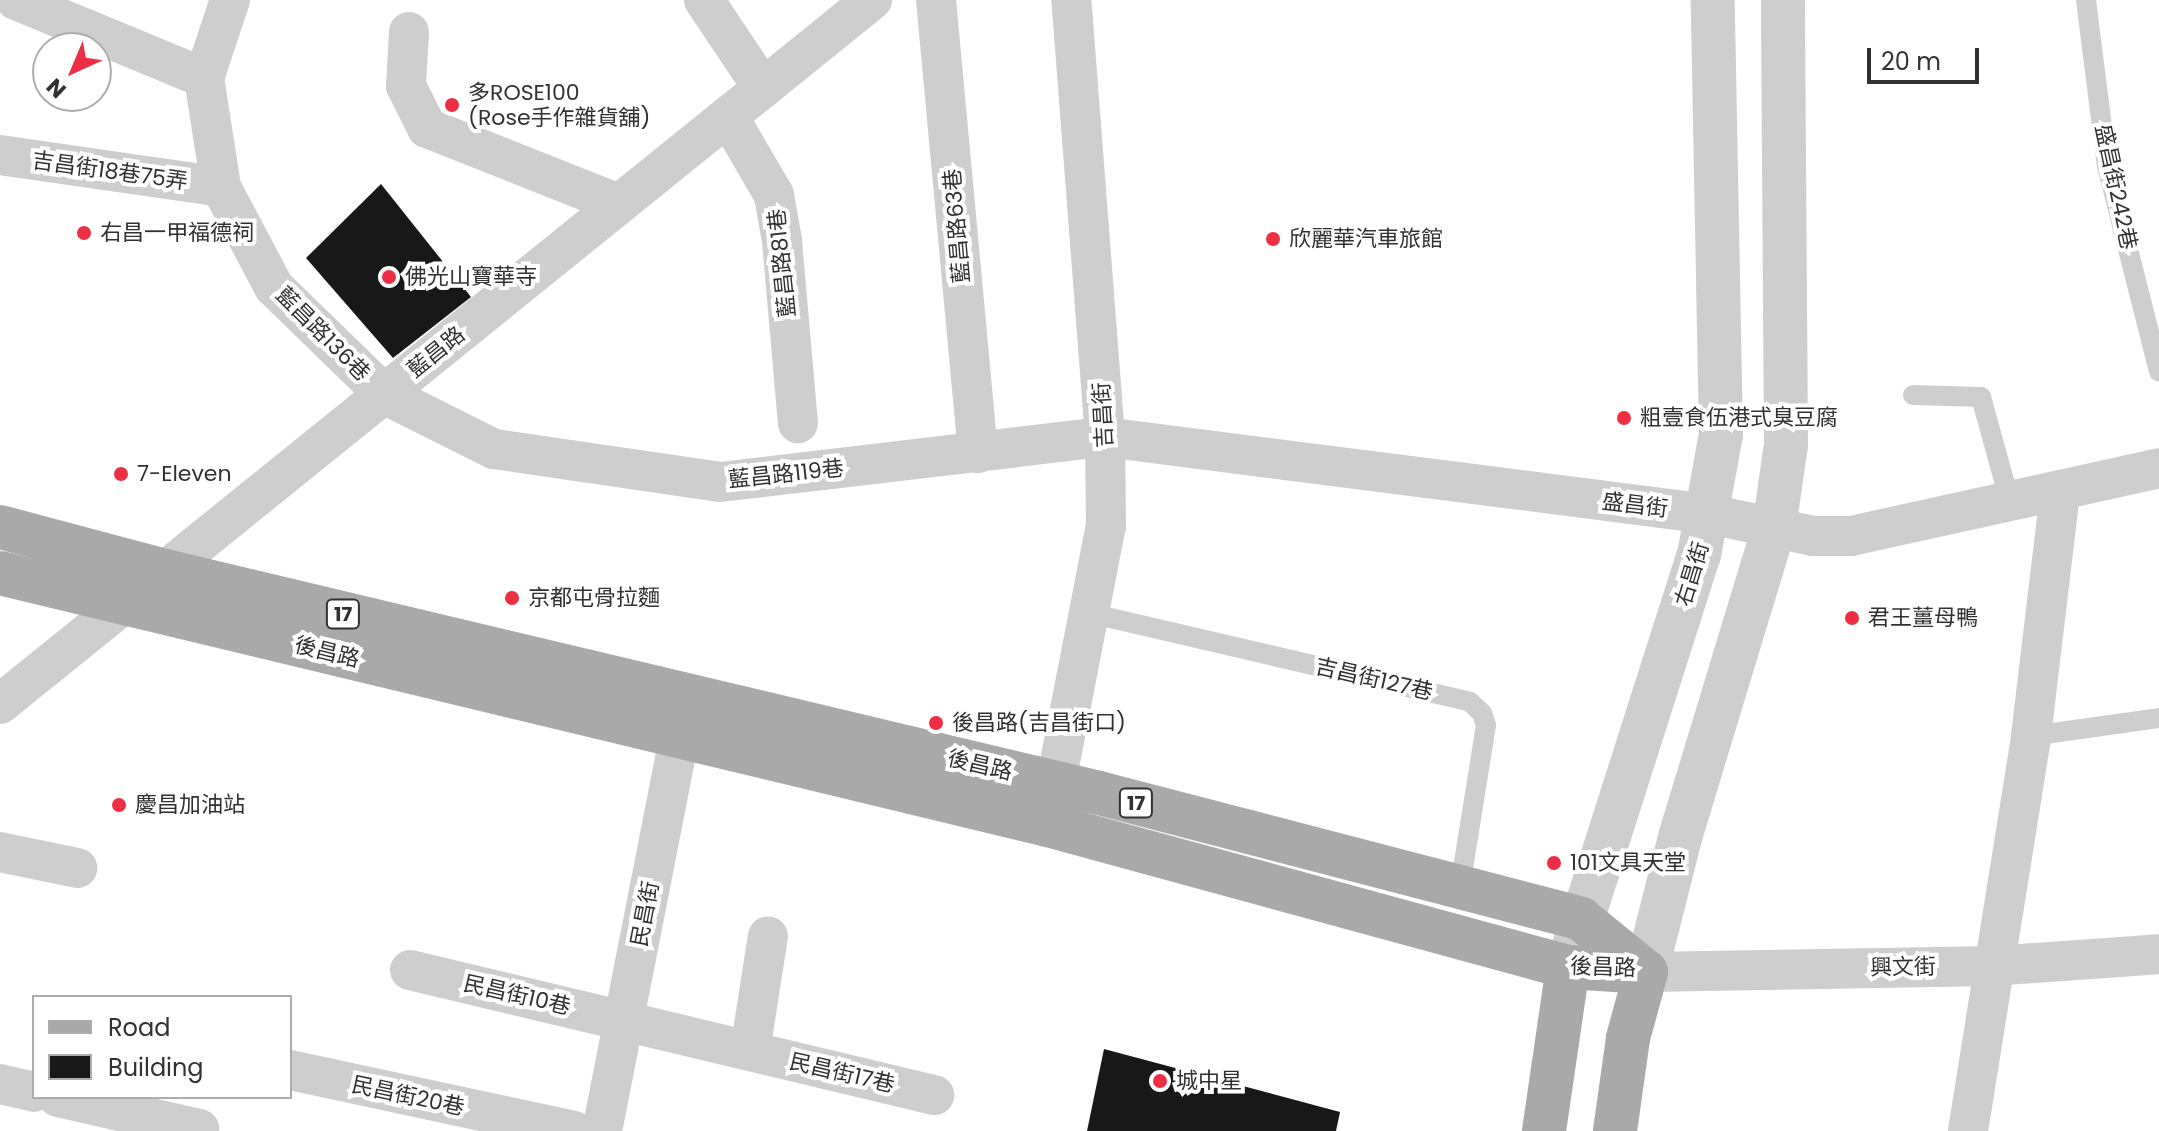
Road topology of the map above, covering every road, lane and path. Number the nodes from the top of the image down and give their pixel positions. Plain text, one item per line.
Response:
1 (16, 0) edge
2 (230, 0) edge
3 (704, 0) edge
4 (872, 0) edge
5 (936, 0) edge
6 (1071, 0) edge
7 (1713, 0) edge
8 (1783, 0) edge
9 (2086, 0) edge
10 (409, 32) dead end
11 (204, 78) junction
12 (763, 88) junction
13 (728, 116) junction
14 (0, 155) edge
15 (221, 187) junction
16 (619, 204) junction
17 (2159, 372) edge
18 (384, 394) junction
19 (1913, 395) dead end
20 (798, 423) dead end
21 (1105, 437) junction
22 (978, 453) junction
23 (2159, 468) edge
24 (2060, 492) junction
25 (2010, 502) junction
26 (1709, 514) junction
27 (0, 527) edge
28 (1774, 528) junction
29 (165, 571) junction
30 (0, 573) edge
31 (125, 603) junction
32 (1089, 613) junction
33 (0, 704) edge
34 (683, 717) junction
35 (2159, 718) edge
36 (2031, 736) junction
37 (1057, 783) junction
38 (1048, 825) junction
39 (0, 852) edge
40 (77, 868) dead end
41 (1460, 887) junction
42 (1581, 919) junction
43 (768, 936) dead end
44 (2159, 954) edge
45 (1993, 966) junction
46 (1568, 967) junction
47 (410, 970) dead end
48 (1646, 972) junction
49 (624, 1021) junction
50 (750, 1051) junction
51 (292, 1070) edge
52 (0, 1084) edge
53 (32, 1092) edge
54 (934, 1095) dead end
55 (71, 1099) edge
56 (201, 1119) edge
57 (574, 1131) edge
58 (602, 1131) edge
59 (1544, 1131) edge
60 (1615, 1131) edge
61 (1968, 1131) edge

1 - 11 street
2 - 11 street
3 - 12 street
4 - 12 street, 藍昌路
5 - 22 street, 藍昌路63巷
6 - 21 street, 吉昌街
7 - 26 street, 右昌街
8 - 28 street
9 - 17 lane, 盛昌街242巷
10 - 16 street
11 - 15 street, 藍昌路136巷
12 - 13 street, 藍昌路
13 - 16 street, 藍昌路
13 - 20 street, 藍昌路81巷
14 - 15 street, 吉昌街18巷75弄
15 - 18 street, 藍昌路136巷
16 - 18 street, 藍昌路
18 - 22 street, 藍昌路119巷
18 - 29 street, 藍昌路
19 - 25 lane
21 - 22 street, 藍昌路119巷
21 - 26 street, 盛昌街
21 - 32 street, 吉昌街
23 - 24 street, 盛昌街
24 - 25 street, 盛昌街
24 - 36 street
25 - 28 street, 盛昌街
26 - 28 street, 盛昌街
26 - 42 street, 右昌街
27 - 29 main road, 後昌路 / 17
28 - 48 street
29 - 31 street, 藍昌路
29 - 34 main road, 後昌路 / 17
30 - 31 main road, 後昌路 / 17
31 - 33 street, 藍昌路
31 - 34 main road, 後昌路 / 17
32 - 37 street, 吉昌街
32 - 41 lane, 吉昌街127巷
34 - 37 main road, 後昌路 / 17
34 - 38 main road, 後昌路 / 17
34 - 49 street, 民昌街
35 - 36 lane
36 - 45 street
37 - 38 street, 吉昌街
37 - 41 main road, 後昌路 / 17
38 - 46 main road, 後昌路 / 17
39 - 40 street
41 - 42 main road, 後昌路 / 17
42 - 46 street, 右昌街
42 - 48 main road, 後昌路 / 17
43 - 50 street
44 - 45 street, 興文街
45 - 48 street, 興文街
45 - 61 street
46 - 48 main road, 後昌路 / 17
46 - 59 main road, 右昌街
47 - 49 street, 民昌街10巷
48 - 60 main road
49 - 50 street, 民昌街17巷
49 - 58 street, 民昌街
50 - 54 street, 民昌街17巷
51 - 57 street, 民昌街20巷
52 - 53 street
55 - 56 street

